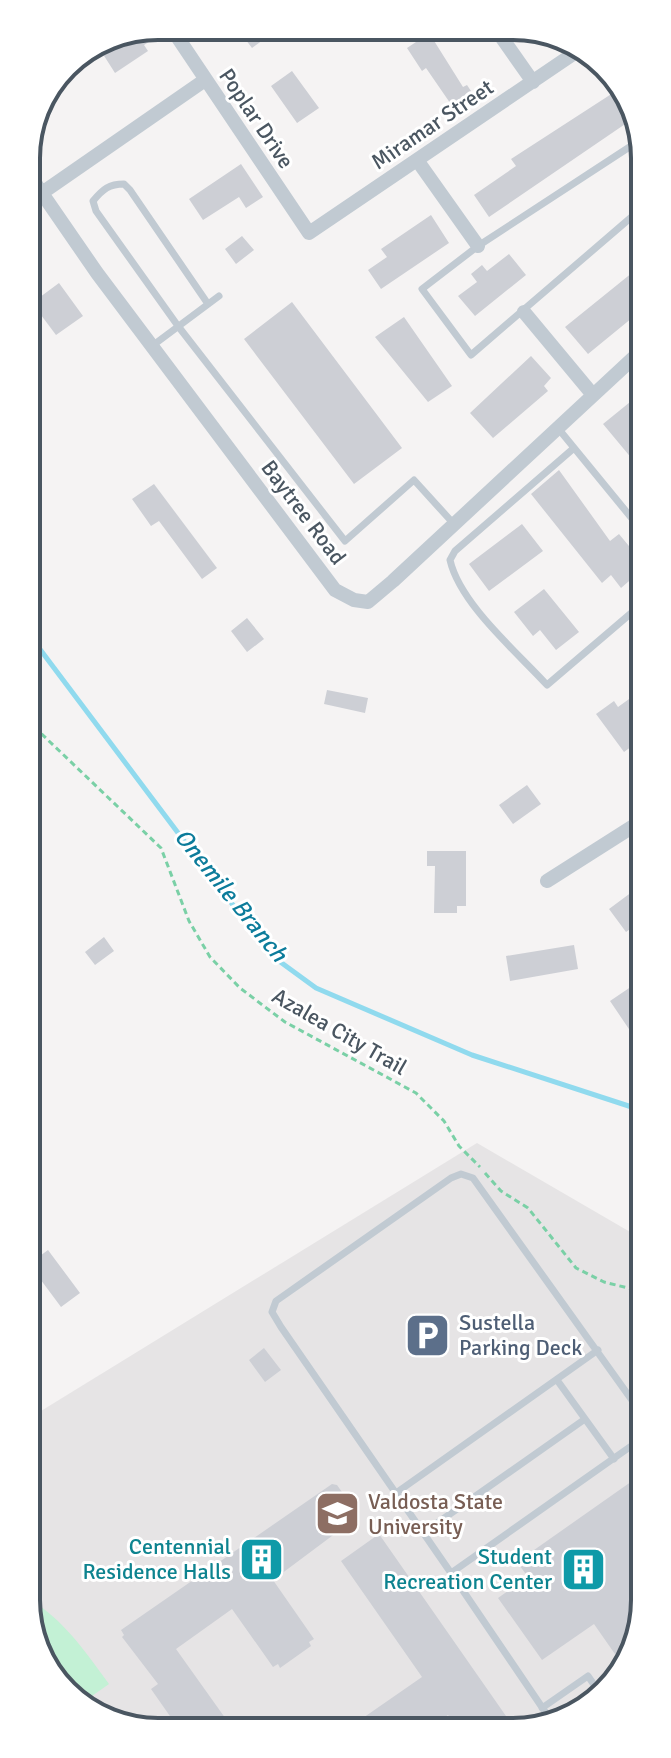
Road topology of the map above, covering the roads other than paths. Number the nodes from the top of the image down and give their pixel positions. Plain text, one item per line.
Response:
1 (179, 40) edge
2 (503, 40) edge
3 (571, 56) edge
4 (205, 80) junction
5 (533, 82) junction
6 (630, 147) edge
7 (417, 160) junction
8 (40, 190) edge
9 (42, 193) junction
10 (631, 218) edge
11 (309, 233) joint
12 (478, 246) junction
13 (219, 296) dead end
14 (208, 304) junction
15 (524, 312) junction
16 (178, 326) junction
17 (152, 346) junction
18 (631, 363) edge
19 (593, 395) junction
20 (557, 427) junction
21 (574, 448) junction
22 (631, 517) edge
23 (453, 523) junction
24 (631, 613) edge
25 (631, 828) edge
26 (547, 881) dead end
27 (598, 1350) junction
28 (557, 1380) junction
29 (631, 1398) edge
30 (585, 1419) junction
31 (631, 1447) edge
32 (614, 1459) junction
33 (396, 1493) junction
34 (423, 1533) junction
35 (451, 1573) junction
36 (595, 1685) edge
37 (542, 1708) junction
38 (546, 1713) edge

1 - 4 street, Poplar Drive
2 - 5 street
3 - 5 street, Miramar Street
4 - 9 street
4 - 11 street, Poplar Drive
5 - 7 street, Miramar Street
6 - 12 lane
7 - 11 street, Miramar Street
7 - 12 street
8 - 9 street, Baytree Road
9 - 17 street, Baytree Road
10 - 15 lane
12 - 15 lane
13 - 14 lane
14 - 16 lane
14 - 16 lane
15 - 19 street
16 - 17 lane
16 - 23 lane
17 - 23 street, Baytree Road
18 - 19 street, Baytree Road
19 - 20 street, Baytree Road
20 - 21 lane
20 - 23 street, Baytree Road
21 - 22 lane
21 - 24 lane
25 - 26 street
27 - 28 lane
27 - 29 lane
27 - 33 lane
28 - 30 lane
28 - 33 lane
30 - 32 lane
30 - 34 lane
31 - 32 lane
32 - 35 lane
33 - 34 lane
34 - 35 lane
35 - 37 lane
36 - 37 lane
37 - 38 lane

